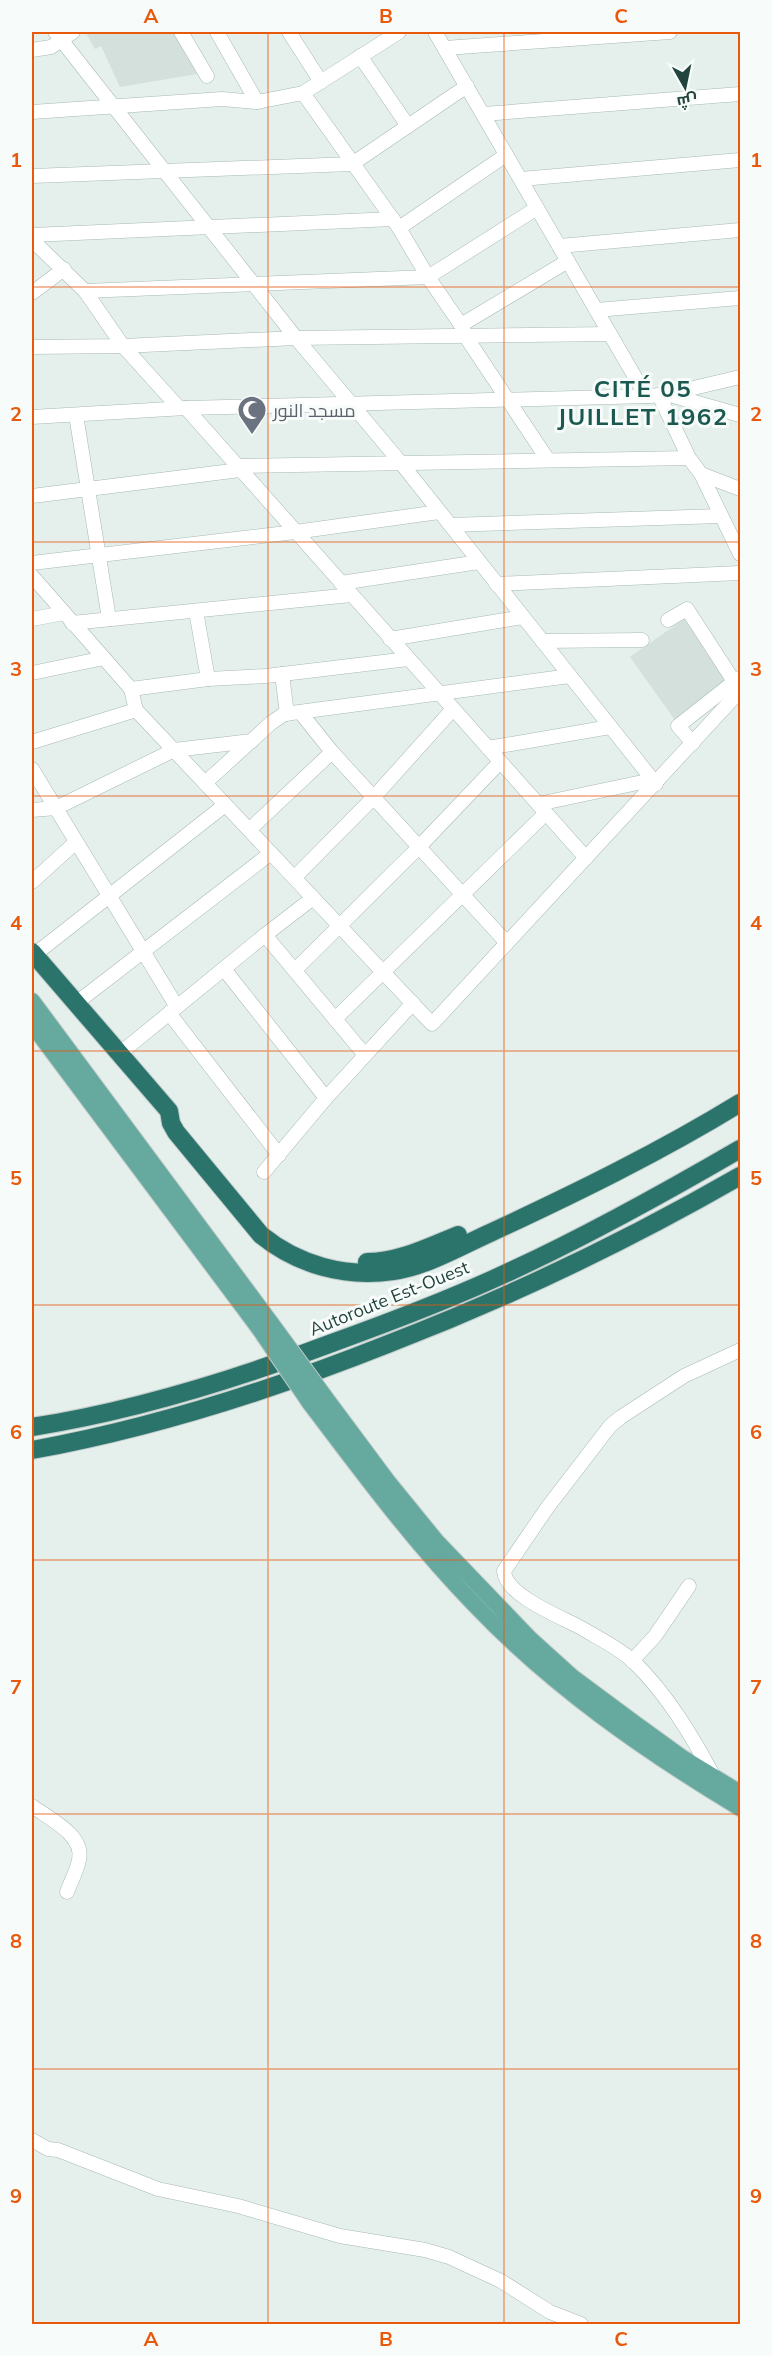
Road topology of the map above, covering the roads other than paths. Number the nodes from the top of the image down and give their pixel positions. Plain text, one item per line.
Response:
1 (74, 32) edge
2 (181, 32) edge
3 (217, 32) edge
4 (289, 32) edge
5 (399, 32) edge
6 (435, 32) edge
7 (670, 32) edge
8 (58, 35) edge
9 (445, 48) junction
10 (32, 50) edge
11 (360, 56) junction
12 (207, 76) dead end
13 (321, 82) junction
14 (467, 86) junction
15 (303, 93) junction
16 (741, 94) edge
17 (257, 102) junction
18 (116, 107) junction
19 (32, 112) edge
20 (483, 114) junction
21 (408, 126) junction
22 (506, 155) junction
23 (741, 160) edge
24 (352, 164) junction
25 (166, 173) junction
26 (32, 176) edge
27 (520, 179) junction
28 (537, 208) junction
29 (396, 223) junction
30 (211, 228) junction
31 (741, 230) edge
32 (32, 238) edge
33 (559, 246) junction
34 (568, 261) junction
35 (64, 269) junction
36 (428, 277) junction
37 (255, 285) junction
38 (85, 291) junction
39 (32, 293) edge
40 (741, 298) edge
41 (596, 310) junction
42 (464, 331) junction
43 (610, 334) junction
44 (296, 338) junction
45 (123, 346) junction
46 (32, 347) edge
47 (741, 377) edge
48 (658, 395) junction
49 (510, 401) junction
50 (352, 404) junction
51 (183, 408) junction
52 (76, 415) junction
53 (741, 415) edge
54 (33, 416) edge
55 (689, 458) junction
56 (549, 460) junction
57 (401, 463) junction
58 (238, 468) junction
59 (701, 474) junction
60 (89, 488) junction
61 (741, 489) edge
62 (32, 496) edge
63 (439, 512) junction
64 (720, 516) junction
65 (450, 525) junction
66 (295, 532) junction
67 (741, 554) edge
68 (100, 555) junction
69 (479, 562) junction
70 (32, 563) edge
71 (741, 573) edge
72 (32, 576) edge
73 (341, 583) junction
74 (496, 584) junction
75 (351, 595) junction
76 (196, 611) junction
77 (523, 617) junction
78 (68, 618) junction
79 (32, 619) edge
80 (109, 619) junction
81 (668, 620) dead end
82 (390, 639) junction
83 (642, 640) dead end
84 (542, 641) junction
85 (104, 658) junction
86 (408, 658) junction
87 (32, 673) edge
88 (282, 674) junction
89 (570, 676) junction
90 (208, 679) junction
91 (739, 684) edge
92 (131, 689) junction
93 (439, 693) junction
94 (453, 708) junction
95 (136, 710) junction
96 (294, 713) junction
97 (610, 727) junction
98 (252, 741) junction
99 (32, 742) edge
100 (693, 743) junction
101 (488, 748) junction
102 (174, 750) junction
103 (332, 752) junction
104 (500, 762) junction
105 (32, 769) edge
106 (654, 782) junction
107 (205, 783) junction
108 (374, 797) junction
109 (225, 805) junction
110 (56, 808) junction
111 (542, 808) junction
112 (32, 810) edge
113 (249, 830) junction
114 (76, 842) junction
115 (419, 847) junction
116 (271, 853) junction
117 (586, 858) junction
118 (294, 878) junction
119 (32, 882) edge
120 (108, 895) junction
121 (464, 895) junction
122 (313, 898) junction
123 (339, 926) junction
124 (265, 935) junction
125 (507, 943) junction
126 (143, 952) junction
127 (33, 953) edge
128 (224, 969) junction
129 (295, 970) junction
130 (383, 972) junction
131 (32, 1000) edge
132 (413, 1003) junction
133 (75, 1004) junction
134 (173, 1010) junction
135 (335, 1019) junction
136 (32, 1024) edge
137 (118, 1055) junction
138 (365, 1055) junction
139 (741, 1089) edge
140 (326, 1098) junction
141 (741, 1103) edge
142 (163, 1106) junction
143 (741, 1149) edge
144 (279, 1155) junction
145 (264, 1172) dead end
146 (741, 1176) edge
147 (265, 1325) junction
148 (741, 1350) edge
149 (317, 1400) junction
150 (32, 1427) edge
151 (32, 1450) edge
152 (689, 1586) dead end
153 (632, 1661) junction
154 (715, 1779) junction
155 (741, 1793) edge
156 (32, 1806) edge
157 (741, 1808) edge
158 (67, 1892) dead end
159 (32, 2140) edge
160 (46, 2146) junction
161 (32, 2153) edge
162 (581, 2325) edge

1 - 8 street
2 - 12 street
3 - 17 street
4 - 13 street
5 - 11 street
6 - 9 street
7 - 9 street
8 - 10 street
8 - 18 street
9 - 14 street
11 - 13 street
11 - 21 street
13 - 15 street
14 - 20 street
14 - 21 street
15 - 17 street
15 - 24 street
16 - 20 street
17 - 18 street
18 - 19 street
18 - 25 street
20 - 22 street
21 - 24 street
22 - 27 street
22 - 29 street
23 - 27 street
24 - 25 street
24 - 29 street
25 - 26 street
25 - 30 street
27 - 28 street
28 - 33 street
28 - 36 street
29 - 30 street
29 - 36 street
30 - 32 street
30 - 37 street
31 - 33 street
32 - 35 street
33 - 34 street
34 - 41 street
34 - 42 street
35 - 38 street
35 - 39 street
36 - 37 street
36 - 42 street
37 - 38 street
37 - 44 street
38 - 45 street
40 - 41 street
41 - 43 street
42 - 43 street
42 - 44 street
42 - 49 street
43 - 48 street
44 - 45 street
44 - 50 street
45 - 46 street
45 - 51 street
47 - 48 street
48 - 49 street
48 - 53 street
48 - 55 street
49 - 50 street
49 - 56 street
50 - 51 street
50 - 57 street
51 - 52 street
51 - 58 street
52 - 54 street
52 - 60 street
55 - 56 street
55 - 59 street
56 - 57 street
57 - 58 street
57 - 63 street
58 - 60 street
58 - 66 street
59 - 61 street
59 - 64 street
60 - 62 street
60 - 68 street
63 - 65 street
63 - 66 street
64 - 65 street
64 - 67 street
65 - 69 street
66 - 68 street
66 - 73 street
68 - 70 street
68 - 80 street
69 - 73 street
69 - 74 street
71 - 74 street
72 - 78 street
73 - 75 street
74 - 77 street
75 - 76 street
75 - 82 street
76 - 80 street
76 - 90 street
77 - 82 street
77 - 84 street
78 - 79 street
78 - 80 street
78 - 85 street
81 - 91 street
82 - 86 street
83 - 84 street
84 - 89 street
85 - 87 street
85 - 92 street
86 - 88 street
86 - 93 street
88 - 90 street
88 - 96 street
89 - 93 street
89 - 97 street
90 - 92 street
91 - 100 street
91 - 100 street
92 - 95 street
93 - 94 street
93 - 96 street
94 - 101 street
94 - 108 street
95 - 99 street
95 - 102 street
96 - 98 street
96 - 103 street
97 - 101 street
97 - 106 street
98 - 102 street
98 - 107 street
100 - 106 street
101 - 104 street
102 - 107 street
102 - 110 street
103 - 108 street
103 - 113 street
104 - 111 street
104 - 115 street
105 - 110 street
106 - 111 street
106 - 117 street
107 - 109 street
108 - 115 street
108 - 118 street
109 - 113 street
109 - 120 street
110 - 112 street
110 - 114 street
111 - 117 street
111 - 121 street
113 - 116 street
114 - 119 street
114 - 120 street
115 - 121 street
115 - 123 street
116 - 118 street
116 - 126 street
117 - 125 street
118 - 122 street
120 - 126 street
120 - 127 street
121 - 125 street
121 - 130 street
122 - 123 street
122 - 124 street
123 - 129 street
123 - 130 street
124 - 128 street
124 - 129 street
125 - 132 street
126 - 133 street
126 - 134 street
127 - 133 highway
128 - 134 street
128 - 140 street
129 - 135 street
130 - 132 street
130 - 135 street
131 - 147 main road
132 - 138 street
133 - 137 highway
134 - 137 street
134 - 144 street
135 - 138 street
136 - 147 main road
137 - 142 highway
138 - 140 street
139 - 142 highway
140 - 144 street
141 - 142 highway
143 - 150 highway, Autoroute Est-Ouest
144 - 145 street
146 - 151 highway
147 - 149 main road, bridge
148 - 153 street
149 - 154 main road
149 - 157 main road
152 - 153 street
153 - 154 street
154 - 155 main road
156 - 158 street
159 - 160 street
160 - 161 street
160 - 162 street

